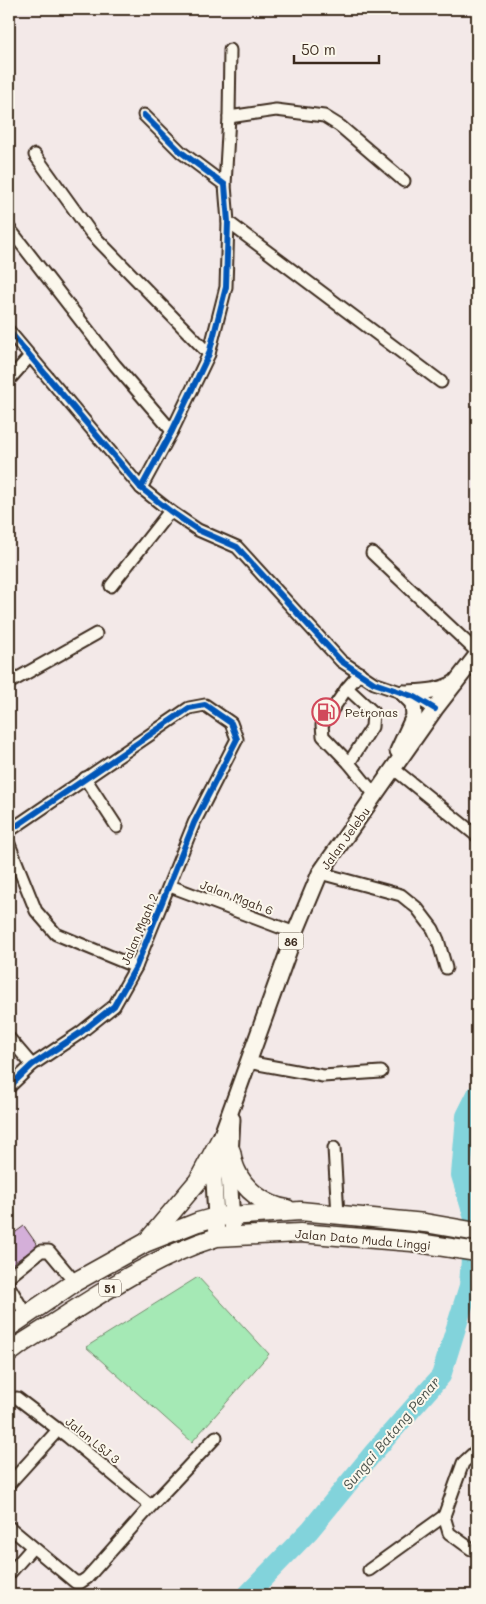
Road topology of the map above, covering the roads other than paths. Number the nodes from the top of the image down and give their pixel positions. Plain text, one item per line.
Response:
1 (230, 50) dead end
2 (144, 115) dead end
3 (229, 117) junction
4 (36, 155) dead end
5 (404, 181) dead end
6 (225, 185) junction
7 (228, 222) junction
8 (9, 228) edge
9 (9, 331) edge
10 (209, 354) junction
11 (30, 356) junction
12 (9, 380) edge
13 (441, 382) dead end
14 (172, 431) junction
15 (141, 488) junction
16 (170, 511) junction
17 (372, 553) dead end
18 (111, 586) dead end
19 (96, 634) dead end
20 (477, 653) edge
21 (360, 673) junction
22 (9, 683) edge
23 (455, 683) junction
24 (347, 688) junction
25 (403, 693) junction
26 (435, 709) junction
27 (350, 763) junction
28 (394, 769) junction
29 (85, 778) junction
30 (379, 790) junction
31 (117, 827) dead end
32 (9, 831) edge
33 (476, 834) edge
34 (9, 844) edge
35 (320, 873) junction
36 (170, 886) junction
37 (294, 933) junction
38 (136, 967) junction
39 (446, 968) dead end
40 (9, 1038) edge
41 (247, 1062) junction
42 (32, 1065) junction
43 (381, 1072) dead end
44 (9, 1087) edge
45 (225, 1145) junction
46 (334, 1148) dead end
47 (300, 1211) junction
48 (338, 1215) junction
49 (223, 1216) junction
50 (477, 1232) edge
51 (225, 1237) junction
52 (145, 1243) junction
53 (477, 1252) edge
54 (9, 1277) edge
55 (75, 1282) junction
56 (9, 1286) edge
57 (26, 1315) junction
58 (9, 1327) edge
59 (9, 1353) edge
60 (17, 1398) dead end
61 (58, 1430) junction
62 (216, 1436) dead end
63 (477, 1450) edge
64 (9, 1484) edge
65 (151, 1506) junction
66 (444, 1516) junction
67 (9, 1527) edge
68 (32, 1548) junction
69 (471, 1549) dead end
70 (369, 1570) dead end
71 (9, 1574) edge

1 - 3 street
2 - 6 street
3 - 5 street
3 - 6 street
4 - 10 street
6 - 7 street
7 - 10 street
7 - 13 street
8 - 14 street
9 - 11 street
10 - 14 street
11 - 12 street
11 - 15 street
14 - 15 street
15 - 16 street
16 - 18 street
16 - 21 street
17 - 20 street
19 - 22 street
20 - 23 main road, Jalan Jelebu / 86
21 - 24 street
21 - 25 street
23 - 25 main road
23 - 26 main road, Jalan Jelebu / 86
24 - 27 street
24 - 27 street
25 - 26 street
25 - 30 main road
26 - 28 main road, Jalan Jelebu / 86
27 - 30 street
28 - 30 main road, Jalan Jelebu / 86
28 - 33 street
29 - 31 street
29 - 32 street
29 - 36 street, Jalan Mgah 2
30 - 35 main road, Jalan Jelebu / 86
34 - 38 street
35 - 37 main road, Jalan Jelebu / 86
35 - 39 street
36 - 37 street, Jalan Mgah 6
36 - 38 street, Jalan Mgah 2
37 - 41 main road, Jalan Jelebu / 86
38 - 42 street, Jalan Mgah 2
40 - 42 street
41 - 43 street
41 - 45 main road, Jalan Jelebu / 86
42 - 44 street, Jalan Mgah 2
45 - 47 highway
45 - 49 main road, Jalan Jelebu / 86
45 - 52 highway
46 - 48 street
47 - 48 highway, Jalan Dato Muda Linggi / 51
47 - 49 highway, Jalan Dato Muda Linggi / 51
48 - 50 highway, Jalan Dato Muda Linggi / 51
49 - 51 main road, Jalan Jelebu / 86
49 - 52 highway, Jalan Dato Muda Linggi / 51
51 - 53 highway, Jalan Dato Muda Linggi / 51
51 - 59 highway, Jalan Dato Muda Linggi / 51
52 - 55 highway, Jalan Dato Muda Linggi / 51
54 - 55 street
55 - 57 highway, Jalan Dato Muda Linggi / 51
56 - 57 street
57 - 58 highway, Jalan Dato Muda Linggi / 51
60 - 61 street, Jalan LSJ 3
61 - 64 street
61 - 65 street, Jalan LSJ 3
62 - 65 street
63 - 66 street
65 - 68 street
66 - 69 street
66 - 70 street
67 - 68 street
68 - 71 street

